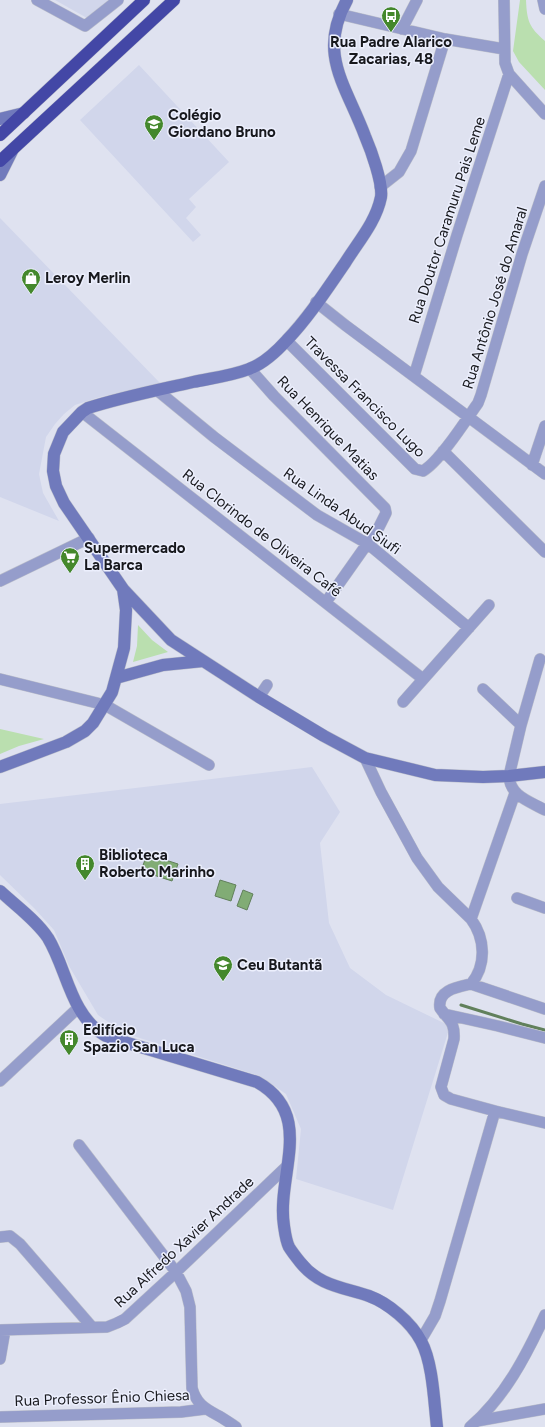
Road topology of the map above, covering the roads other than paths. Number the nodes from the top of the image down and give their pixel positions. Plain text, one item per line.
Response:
1 (37, 0) edge
2 (118, 0) edge
3 (174, 0) edge
4 (347, 0) edge
5 (417, 0) edge
6 (504, 0) edge
7 (543, 0) edge
8 (139, 2) edge
9 (545, 9) edge
10 (339, 14) junction
11 (402, 29) junction
12 (445, 38) junction
13 (504, 49) junction
14 (509, 74) junction
15 (24, 112) junction
16 (545, 114) edge
17 (0, 119) edge
18 (0, 135) edge
19 (12, 150) junction
20 (0, 161) edge
21 (0, 175) edge
22 (380, 186) junction
23 (545, 186) edge
24 (316, 302) junction
25 (287, 341) junction
26 (250, 369) junction
27 (414, 376) junction
28 (158, 391) junction
29 (82, 412) junction
30 (468, 417) junction
31 (545, 426) edge
32 (443, 451) junction
33 (532, 465) junction
34 (423, 471) joint
35 (545, 474) edge
36 (89, 538) junction
37 (368, 544) junction
38 (545, 552) edge
39 (0, 581) edge
40 (123, 589) junction
41 (326, 602) junction
42 (489, 605) dead end
43 (469, 628) junction
44 (185, 649) junction
45 (540, 659) dead end
46 (203, 661) junction
47 (174, 664) junction
48 (116, 678) junction
49 (0, 679) edge
50 (423, 679) junction
51 (267, 685) dead end
52 (483, 689) dead end
53 (259, 697) junction
54 (403, 702) dead end
55 (105, 705) junction
56 (521, 725) junction
57 (365, 758) junction
58 (209, 765) dead end
59 (0, 767) edge
60 (545, 772) edge
61 (509, 776) junction
62 (515, 793) junction
63 (545, 810) edge
64 (0, 891) edge
65 (517, 898) dead end
66 (545, 908) edge
67 (471, 919) junction
68 (471, 984) junction
69 (78, 1008) junction
70 (545, 1009) edge
71 (444, 1014) junction
72 (545, 1038) edge
73 (0, 1081) edge
74 (495, 1112) junction
75 (545, 1123) edge
76 (79, 1145) dead end
77 (288, 1166) junction
78 (0, 1237) edge
79 (176, 1272) junction
80 (545, 1315) edge
81 (92, 1327) junction
82 (3, 1330) edge
83 (421, 1340) junction
84 (0, 1359) edge
85 (205, 1409) junction
86 (545, 1409) edge
87 (0, 1417) edge
88 (474, 1424) edge
89 (236, 1427) edge
90 (437, 1427) edge

1 - 2 street
3 - 19 highway
4 - 10 main road
5 - 11 street
6 - 13 street
7 - 9 street
8 - 15 highway
10 - 11 street
10 - 22 main road
11 - 12 street
12 - 13 street
12 - 22 street
13 - 14 street
14 - 16 street
14 - 27 street, Rua Doutor Caramuru Pais Leme
15 - 17 main road
15 - 18 highway
19 - 20 highway
19 - 21 main road
22 - 24 main road
23 - 30 street, Rua Antônio José do Amaral
24 - 25 main road
24 - 27 street
25 - 26 main road
25 - 34 street, Travessa Francisco Lugo
26 - 28 main road
26 - 37 street, Rua Henrique Matias
27 - 30 street
28 - 29 main road
28 - 37 street, Rua Linda Abud Siufi
29 - 36 main road
29 - 41 street, Rua Clorindo de Oliveira Café
30 - 32 street, Rua Antônio José do Amaral
30 - 33 street
31 - 33 street
32 - 34 street, Rua Antônio José do Amaral
32 - 38 street
33 - 35 street
36 - 39 street
36 - 40 main road
37 - 41 street
37 - 43 street, Rua Linda Abud Siufi
40 - 44 main road
40 - 48 main road
41 - 50 street, Rua Clorindo de Oliveira Café
42 - 43 street
43 - 50 street
44 - 46 main road
44 - 47 main road
45 - 56 street
46 - 47 main road
46 - 53 main road
47 - 48 main road
48 - 55 main road
49 - 55 street
50 - 54 street
51 - 53 street
52 - 56 street
53 - 57 main road
55 - 58 street
55 - 59 main road
56 - 61 street
57 - 61 main road
57 - 67 street
60 - 61 main road
61 - 62 street
62 - 63 street
62 - 67 street
64 - 69 main road
65 - 66 street
67 - 68 street
68 - 70 street
68 - 71 street
69 - 73 street
69 - 77 main road
71 - 72 street
71 - 74 street
74 - 75 street
74 - 83 street
76 - 79 street
77 - 79 street, Rua Alfredo Xavier Andrade
77 - 83 main road
78 - 81 street
79 - 81 street, Rua Alfredo Xavier Andrade
79 - 85 street
80 - 88 street
81 - 82 street, Rua Alfredo Xavier Andrade
82 - 84 street
83 - 90 main road
85 - 87 street, Rua Professor Ênio Chiesa
85 - 89 street
86 - 88 street

